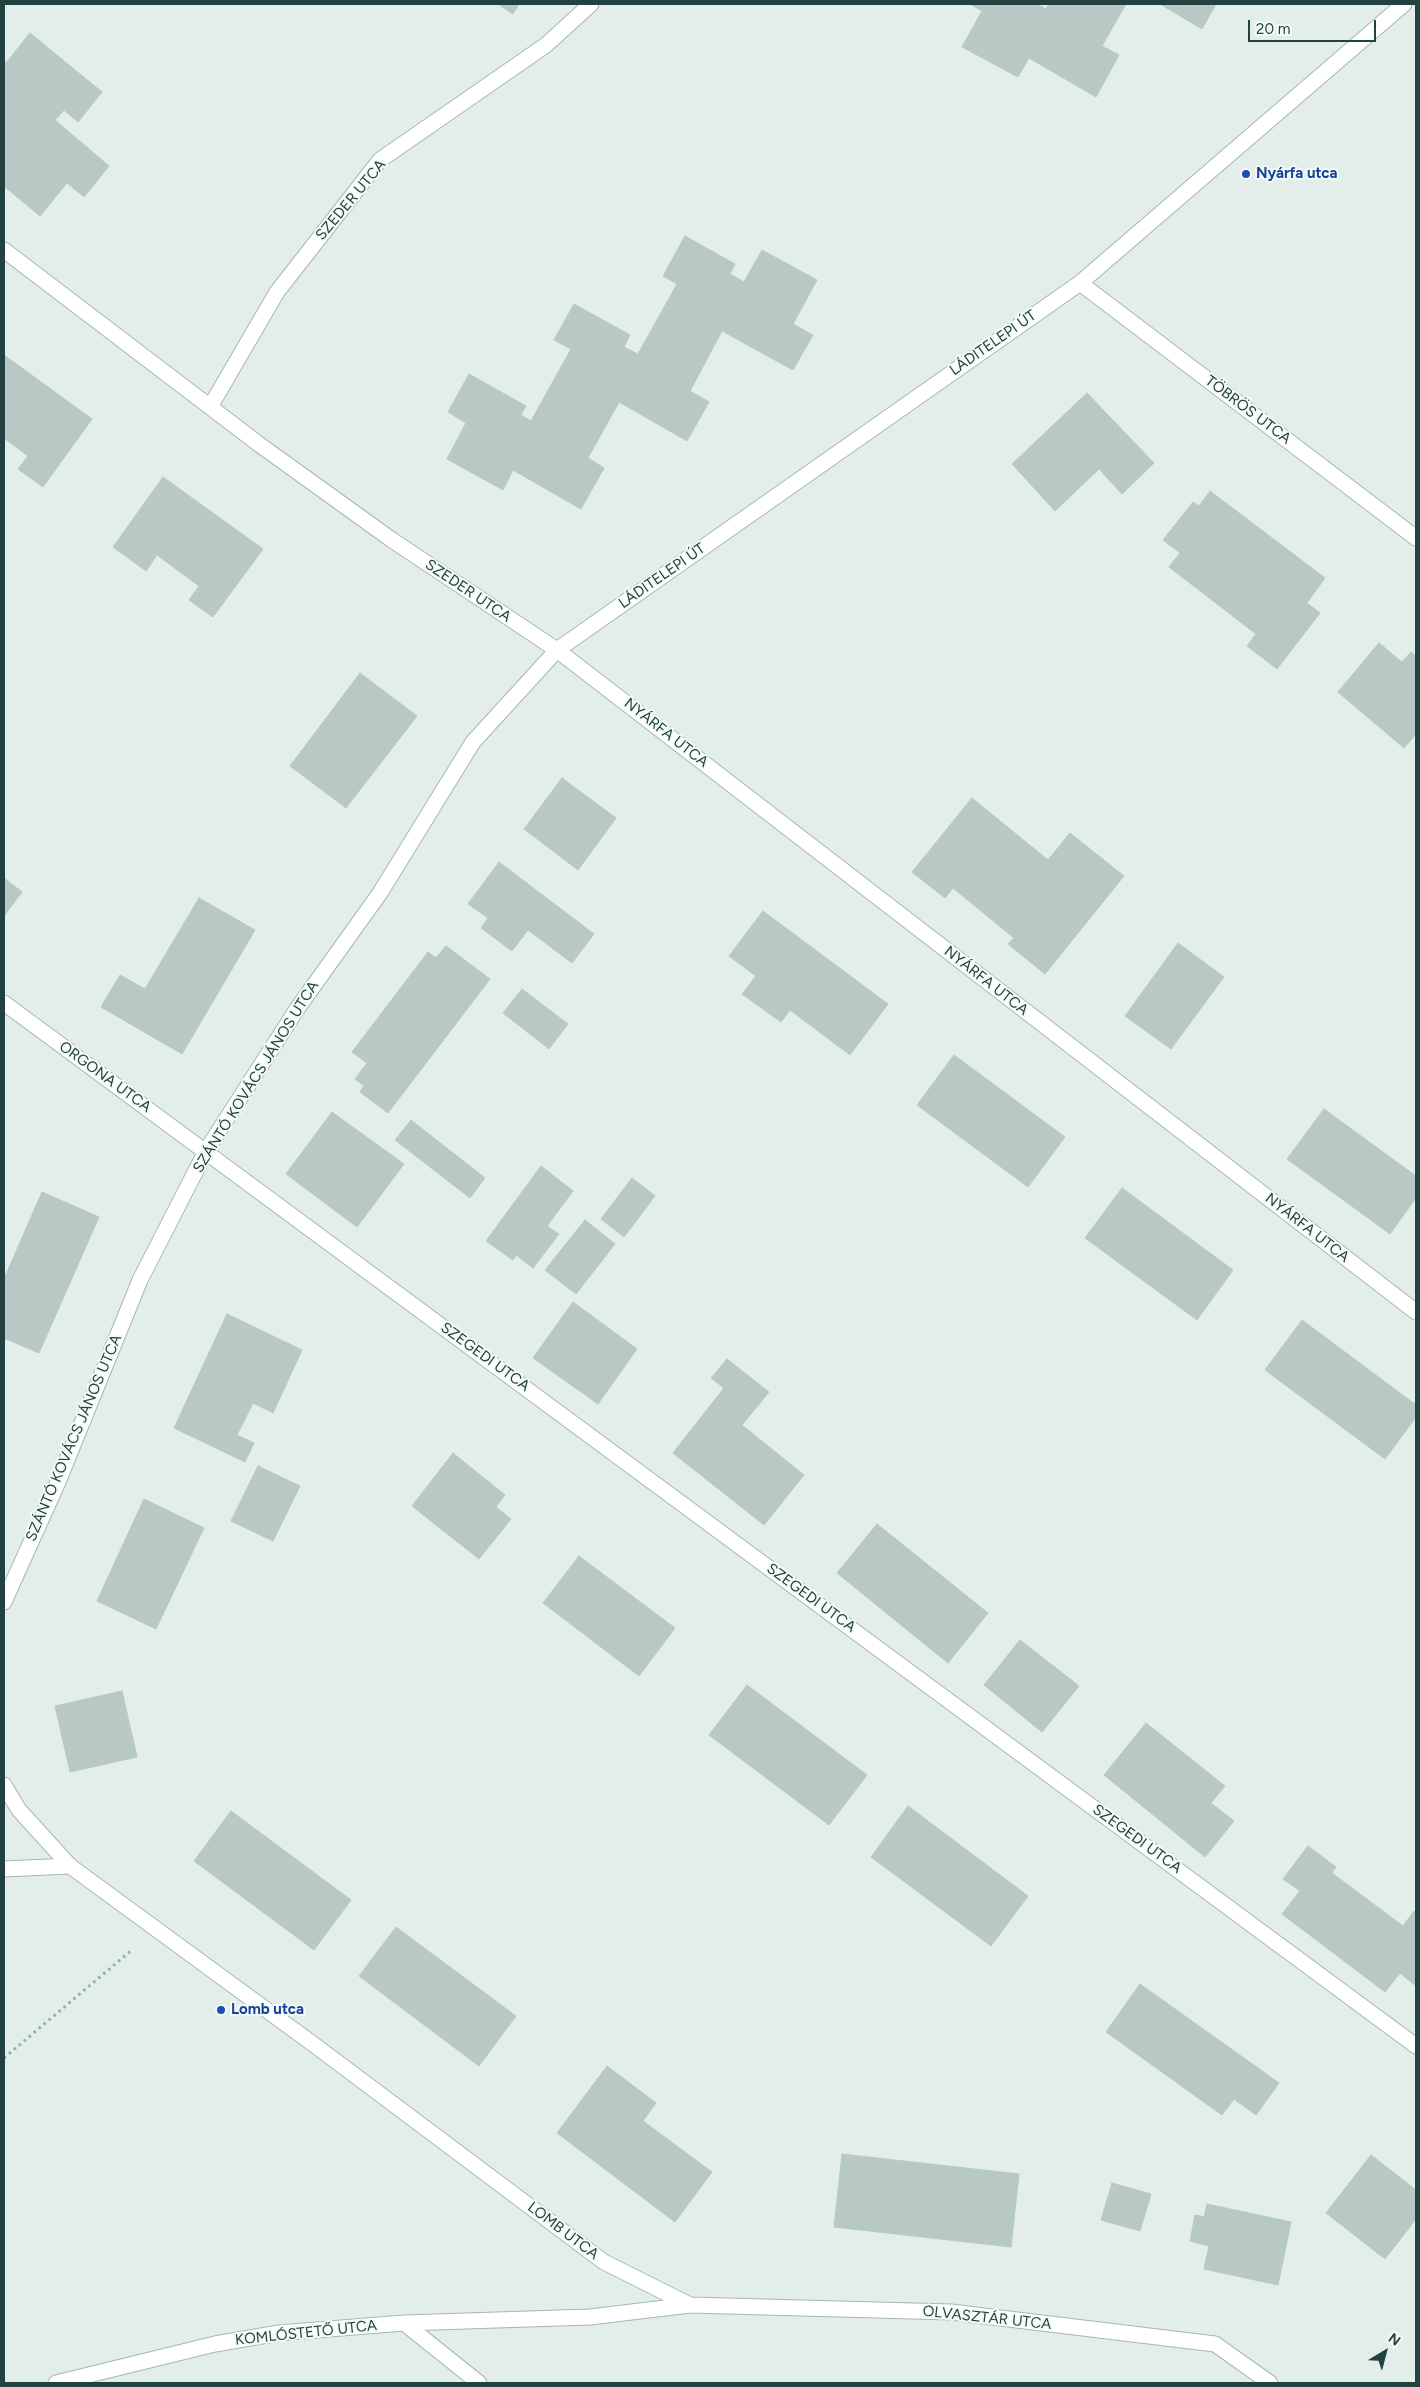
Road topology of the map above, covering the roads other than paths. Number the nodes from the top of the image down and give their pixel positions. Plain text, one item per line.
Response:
1 (591, 4) edge
2 (1404, 4) edge
3 (4, 250) edge
4 (1080, 283) junction
5 (210, 407) junction
6 (1416, 538) edge
7 (557, 650) junction
8 (4, 1003) edge
9 (206, 1151) junction
10 (1416, 1312) edge
11 (4, 1602) edge
12 (4, 1785) edge
13 (70, 1866) junction
14 (4, 1869) edge
15 (1416, 2046) edge
16 (690, 2305) junction
17 (404, 2323) junction
18 (56, 2383) edge
19 (479, 2383) edge
20 (1270, 2383) edge

1 - 5 street, SZEDER UTCA
2 - 4 street, LÁDITELEPI ÚT
3 - 5 street, SZEDER UTCA
4 - 6 street, TÖBRÖS UTCA
4 - 7 street, LÁDITELEPI ÚT
5 - 7 street, SZEDER UTCA
7 - 9 street, SZÁNTÓ KOVÁCS JÁNOS UTCA
7 - 10 street, NYÁRFA UTCA
8 - 9 street, ORGONA UTCA
9 - 11 street, SZÁNTÓ KOVÁCS JÁNOS UTCA
9 - 15 street, SZEGEDI UTCA
12 - 13 street, LOMB UTCA
13 - 14 street
13 - 16 street, LOMB UTCA
16 - 17 street, OLVASZTÁR UTCA
16 - 20 street, OLVASZTÁR UTCA
17 - 18 street, KOMLÓSTETŐ UTCA
17 - 19 street

